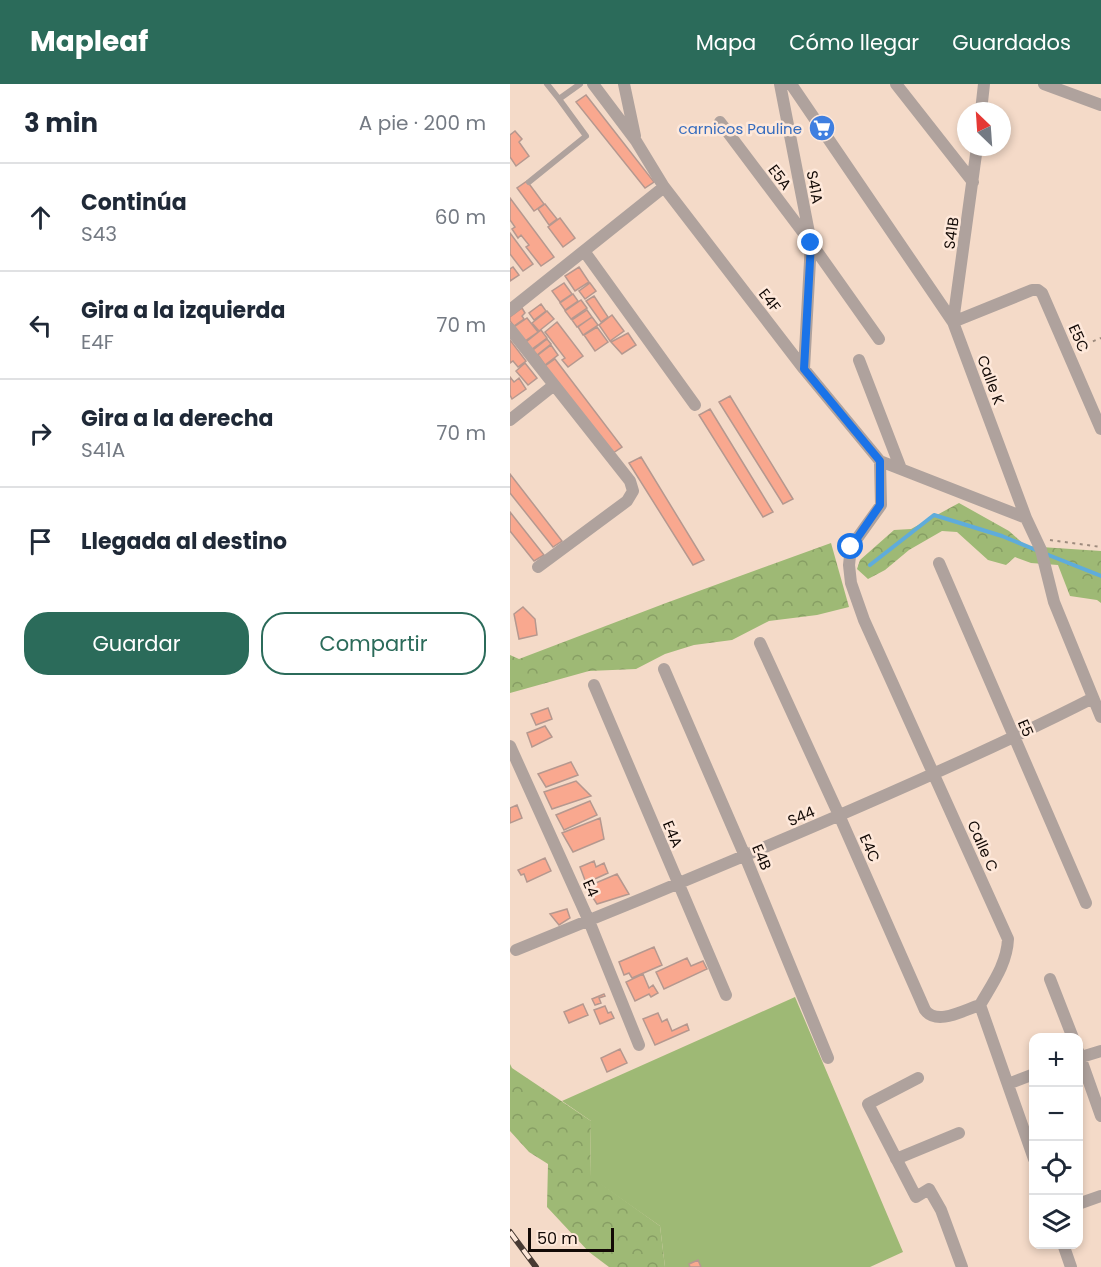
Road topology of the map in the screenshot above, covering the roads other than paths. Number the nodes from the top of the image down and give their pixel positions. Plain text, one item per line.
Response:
1 (547, 84) edge
2 (580, 84) edge
3 (593, 84) edge
4 (624, 84) edge
5 (780, 84) edge
6 (791, 84) edge
7 (896, 84) edge
8 (984, 84) edge
9 (1044, 84) edge
10 (559, 99) junction
11 (982, 102) edge
12 (1101, 105) edge
13 (720, 122) dead end
14 (636, 141) junction
15 (976, 156) edge
16 (528, 182) dead end
17 (973, 182) junction
18 (664, 187) junction
19 (811, 243) junction
20 (584, 251) junction
21 (510, 310) edge
22 (953, 322) junction
23 (510, 330) edge
24 (879, 339) dead end
25 (859, 360) dead end
26 (804, 369) junction
27 (554, 385) junction
28 (695, 405) dead end
29 (510, 420) edge
30 (1101, 429) edge
31 (880, 461) junction
32 (902, 469) junction
33 (1026, 518) junction
34 (939, 563) dead end
35 (538, 567) dead end
36 (760, 643) dead end
37 (664, 669) dead end
38 (594, 685) dead end
39 (1093, 698) junction
40 (1101, 717) edge
41 (1014, 738) junction
42 (510, 746) edge
43 (934, 774) junction
44 (839, 815) junction
45 (745, 856) junction
46 (678, 884) junction
47 (1086, 903) dead end
48 (589, 921) junction
49 (516, 950) dead end
50 (1050, 979) dead end
51 (726, 995) dead end
52 (980, 1005) junction
53 (1071, 1033) edge
54 (639, 1045) dead end
55 (1101, 1051) edge
56 (1083, 1054) edge
57 (828, 1058) dead end
58 (1083, 1066) edge
59 (1029, 1076) edge
60 (918, 1078) dead end
61 (1008, 1084) junction
62 (1101, 1116) edge
63 (959, 1133) dead end
64 (1029, 1145) edge
65 (896, 1159) junction
66 (1101, 1196) edge
67 (1083, 1202) edge
68 (1064, 1249) edge
69 (962, 1267) edge
70 (1071, 1267) edge

1 - 10 lane
2 - 10 lane
3 - 14 street, E4F
4 - 14 street
5 - 19 street, S41A
6 - 22 street, Calle K
7 - 17 street
8 - 11 street
9 - 12 street
10 - 16 lane
13 - 19 street, E5A
14 - 18 street, E4F
15 - 17 street, S41B
17 - 22 street, S41B
18 - 20 street
18 - 26 street, E4F
19 - 24 street, E5A
19 - 26 street, S41A
20 - 21 street
20 - 28 street
22 - 30 street, E5C
22 - 33 street, Calle K
23 - 27 street
25 - 32 street
26 - 31 street, E4F
27 - 29 street
27 - 35 street
31 - 32 street
31 - 43 street, Calle C
32 - 33 street
33 - 39 street, Calle K
34 - 41 street, E5
36 - 44 street, E4C
37 - 45 street, E4B
38 - 46 street, E4A
39 - 40 street, Calle K
39 - 41 street, S44
41 - 43 street, S44
41 - 47 street, E5
42 - 48 street, E4
43 - 44 street, S44
43 - 52 street, Calle C
44 - 45 street, S44
44 - 52 street, E4C
45 - 46 street, S44
45 - 57 street, E4B
46 - 48 street, S44
46 - 51 street, E4A
48 - 49 street, S44
48 - 54 street, E4
50 - 53 street
52 - 61 street
55 - 56 street
58 - 62 street
59 - 61 street
60 - 65 street
61 - 64 street
63 - 65 street
65 - 69 street
66 - 67 street
68 - 70 street

